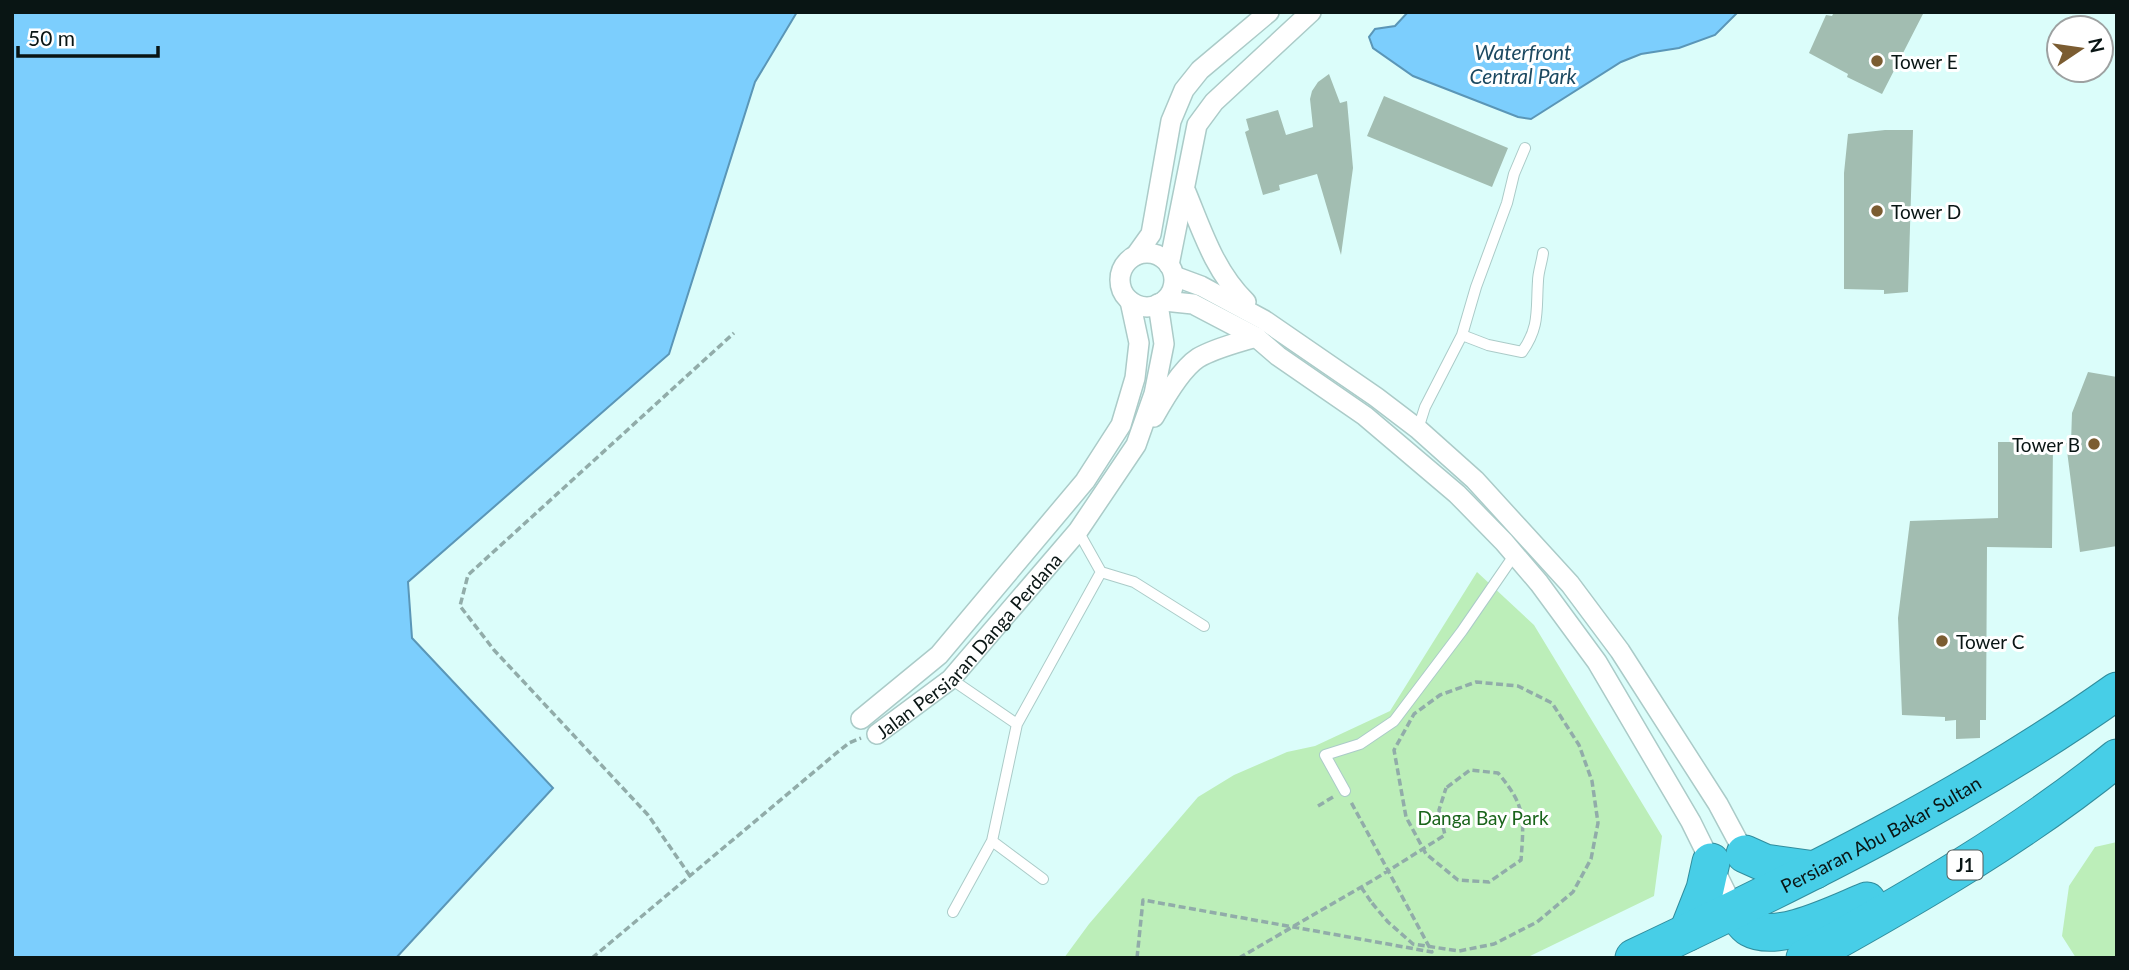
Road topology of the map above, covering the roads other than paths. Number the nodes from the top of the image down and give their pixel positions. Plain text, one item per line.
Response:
1 (1269, 12) edge
2 (1311, 12) edge
3 (1525, 148) dead end
4 (1185, 191) junction
5 (1544, 253) dead end
6 (1136, 256) junction
7 (1172, 271) junction
8 (1130, 301) junction
9 (1161, 302) junction
10 (1260, 329) junction
11 (1462, 335) junction
12 (1418, 429) junction
13 (1136, 445) junction
14 (1078, 531) junction
15 (1515, 554) junction
16 (1101, 572) junction
17 (1204, 625) dead end
18 (951, 679) junction
19 (2117, 691) edge
20 (861, 719) dead end
21 (1017, 724) junction
22 (877, 734) road end
23 (2117, 758) edge
24 (1345, 791) road end
25 (2017, 831) junction
26 (992, 841) junction
27 (1728, 858) junction
28 (1815, 870) junction
29 (1044, 879) dead end
30 (1767, 894) junction
31 (1735, 911) junction
32 (953, 912) dead end
33 (1688, 932) junction
34 (1768, 946) edge
35 (1634, 958) edge
36 (1805, 958) edge

1 - 6 street
2 - 4 street
3 - 11 lane
4 - 7 street
4 - 10 street
5 - 11 lane
6 - 7 street
6 - 8 street
7 - 9 street
7 - 10 street
8 - 9 street
8 - 20 street, Jalan Persiaran Danga Perdana
9 - 10 street
9 - 13 street, Jalan Persiaran Danga Perdana
10 - 12 street
10 - 13 street
10 - 15 street
11 - 12 lane
12 - 27 street
13 - 14 street, Jalan Persiaran Danga Perdana
14 - 16 lane
14 - 18 street, Jalan Persiaran Danga Perdana
15 - 24 lane
15 - 27 street
16 - 17 lane
16 - 21 lane
18 - 21 lane
18 - 22 street, Jalan Persiaran Danga Perdana
19 - 28 highway, Persiaran Abu Bakar Sultan
21 - 26 lane
23 - 25 highway, J1
25 - 34 highway
25 - 36 highway, J1
26 - 29 lane
26 - 32 lane
27 - 28 highway
27 - 30 street
27 - 31 street
27 - 33 highway
28 - 30 highway, Persiaran Abu Bakar Sultan
30 - 31 highway, Persiaran Abu Bakar Sultan
30 - 34 highway
31 - 33 highway, Persiaran Abu Bakar Sultan
31 - 34 highway
33 - 35 highway, Persiaran Abu Bakar Sultan

